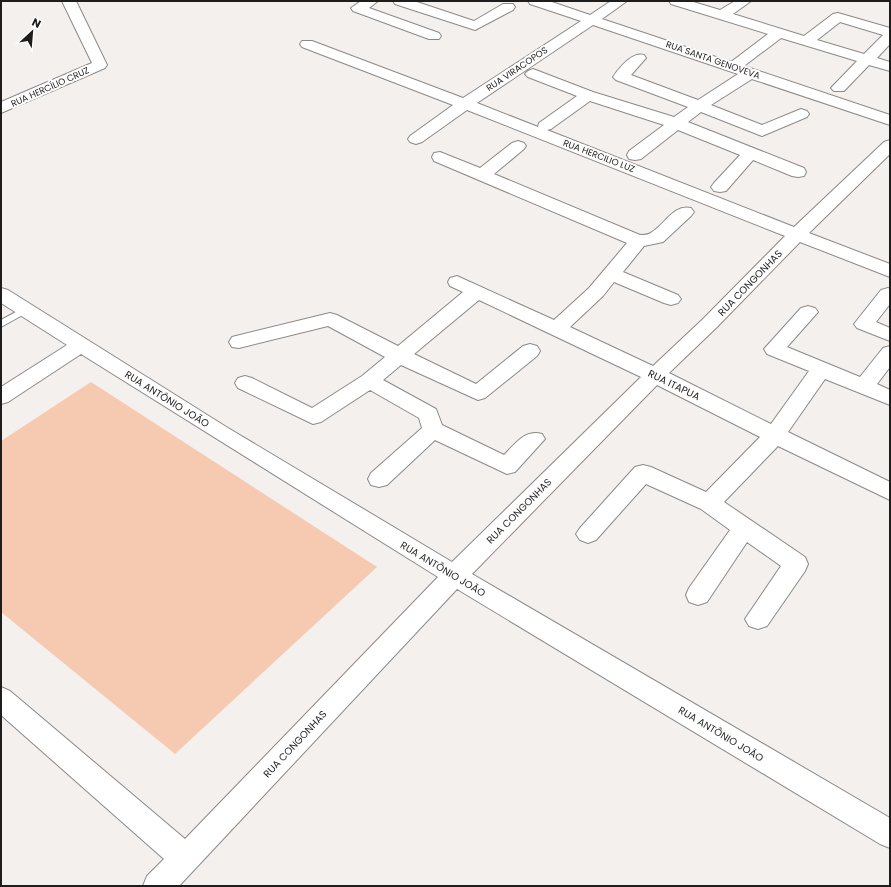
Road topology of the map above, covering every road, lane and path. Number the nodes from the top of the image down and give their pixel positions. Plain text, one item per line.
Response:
1 (69, 1) edge
2 (371, 1) edge
3 (400, 1) edge
4 (535, 1) edge
5 (620, 1) edge
6 (676, 1) edge
7 (744, 1) edge
8 (421, 4) edge
9 (508, 7) dead end
10 (722, 15) junction
11 (592, 19) junction
12 (392, 22) junction
13 (779, 33) junction
14 (890, 34) edge
15 (434, 36) dead end
16 (806, 41) junction
17 (306, 44) dead end
18 (639, 58) dead end
19 (867, 60) junction
20 (734, 67) junction
21 (890, 68) edge
22 (750, 73) junction
23 (533, 74) dead end
24 (839, 88) dead end
25 (588, 95) junction
26 (465, 104) junction
27 (699, 106) junction
28 (1, 108) edge
29 (800, 114) dead end
30 (890, 120) edge
31 (675, 123) junction
32 (544, 126) dead end
33 (416, 139) dead end
34 (890, 145) edge
35 (518, 146) dead end
36 (750, 153) junction
37 (635, 155) dead end
38 (440, 157) dead end
39 (798, 172) dead end
40 (483, 174) junction
41 (720, 187) dead end
42 (685, 212) dead end
43 (797, 234) junction
44 (638, 241) junction
45 (890, 271) edge
46 (610, 273) junction
47 (457, 282) dead end
48 (477, 291) junction
49 (1, 294) edge
50 (888, 294) dead end
51 (671, 299) dead end
52 (25, 310) junction
53 (808, 312) dead end
54 (1, 324) edge
55 (556, 329) junction
56 (890, 335) edge
57 (239, 342) dead end
58 (80, 346) junction
59 (530, 351) dead end
60 (890, 353) edge
61 (400, 356) junction
62 (821, 369) junction
63 (655, 375) junction
64 (369, 381) junction
65 (245, 383) dead end
66 (864, 387) junction
67 (1, 397) edge
68 (890, 398) edge
69 (433, 430) junction
70 (775, 435) junction
71 (534, 439) dead end
72 (379, 479) dead end
73 (890, 492) edge
74 (709, 503) junction
75 (744, 528) junction
76 (588, 534) dead end
77 (454, 576) junction
78 (698, 595) dead end
79 (758, 619) dead end
80 (1, 699) edge
81 (890, 834) edge
82 (186, 859) junction
83 (158, 886) edge

1 - 28 street, RUA HERCÍLIO CRUZ
2 - 12 street
3 - 8 street
4 - 11 street, RUA SANTA GENOVEVA
5 - 11 street, RUA VIRACOPOS
6 - 10 street
7 - 10 street
8 - 9 street
8 - 12 street
10 - 13 street
11 - 20 street, RUA SANTA GENOVEVA
11 - 26 street, RUA VIRACOPOS
12 - 15 street
13 - 16 street
13 - 20 street
14 - 16 street
14 - 19 street
16 - 19 street
17 - 26 street, RUA HERCILIO LUZ
18 - 27 street
19 - 21 street
19 - 24 street
20 - 22 street, RUA SANTA GENOVEVA
22 - 27 street
22 - 30 street, RUA SANTA GENOVEVA
23 - 25 street
25 - 31 street
25 - 32 street
26 - 33 street, RUA VIRACOPOS
26 - 43 street, RUA HERCILIO LUZ
27 - 29 street
27 - 31 street
31 - 36 street
31 - 37 street
34 - 43 street, RUA CONGONHAS
35 - 40 street
36 - 39 street
36 - 41 street
38 - 40 street
40 - 44 street
42 - 44 street
43 - 45 street, RUA HERCILIO LUZ
43 - 63 street, RUA CONGONHAS
44 - 46 street
46 - 51 street
46 - 55 street
47 - 48 street, RUA ITAPUA
48 - 55 street, RUA ITAPUA
48 - 61 street
49 - 52 street, RUA ANTÔNIO JOÃO
50 - 56 street
52 - 54 lane
52 - 58 street, RUA ANTÔNIO JOÃO
53 - 62 street
55 - 63 street, RUA ITAPUA
57 - 61 street
58 - 67 street
58 - 77 street, RUA ANTÔNIO JOÃO
59 - 61 street
60 - 66 street
61 - 64 street
62 - 66 street
62 - 70 street
63 - 70 street, RUA ITAPUA
63 - 77 street, RUA CONGONHAS
64 - 65 street
64 - 69 street
66 - 68 street
69 - 71 street
69 - 72 street
70 - 73 street, RUA ITAPUA
70 - 74 street
74 - 75 street
74 - 76 street
75 - 78 street
75 - 79 street
77 - 81 street, RUA ANTÔNIO JOÃO
77 - 82 street, RUA CONGONHAS
80 - 82 street
82 - 83 street, RUA CONGONHAS

